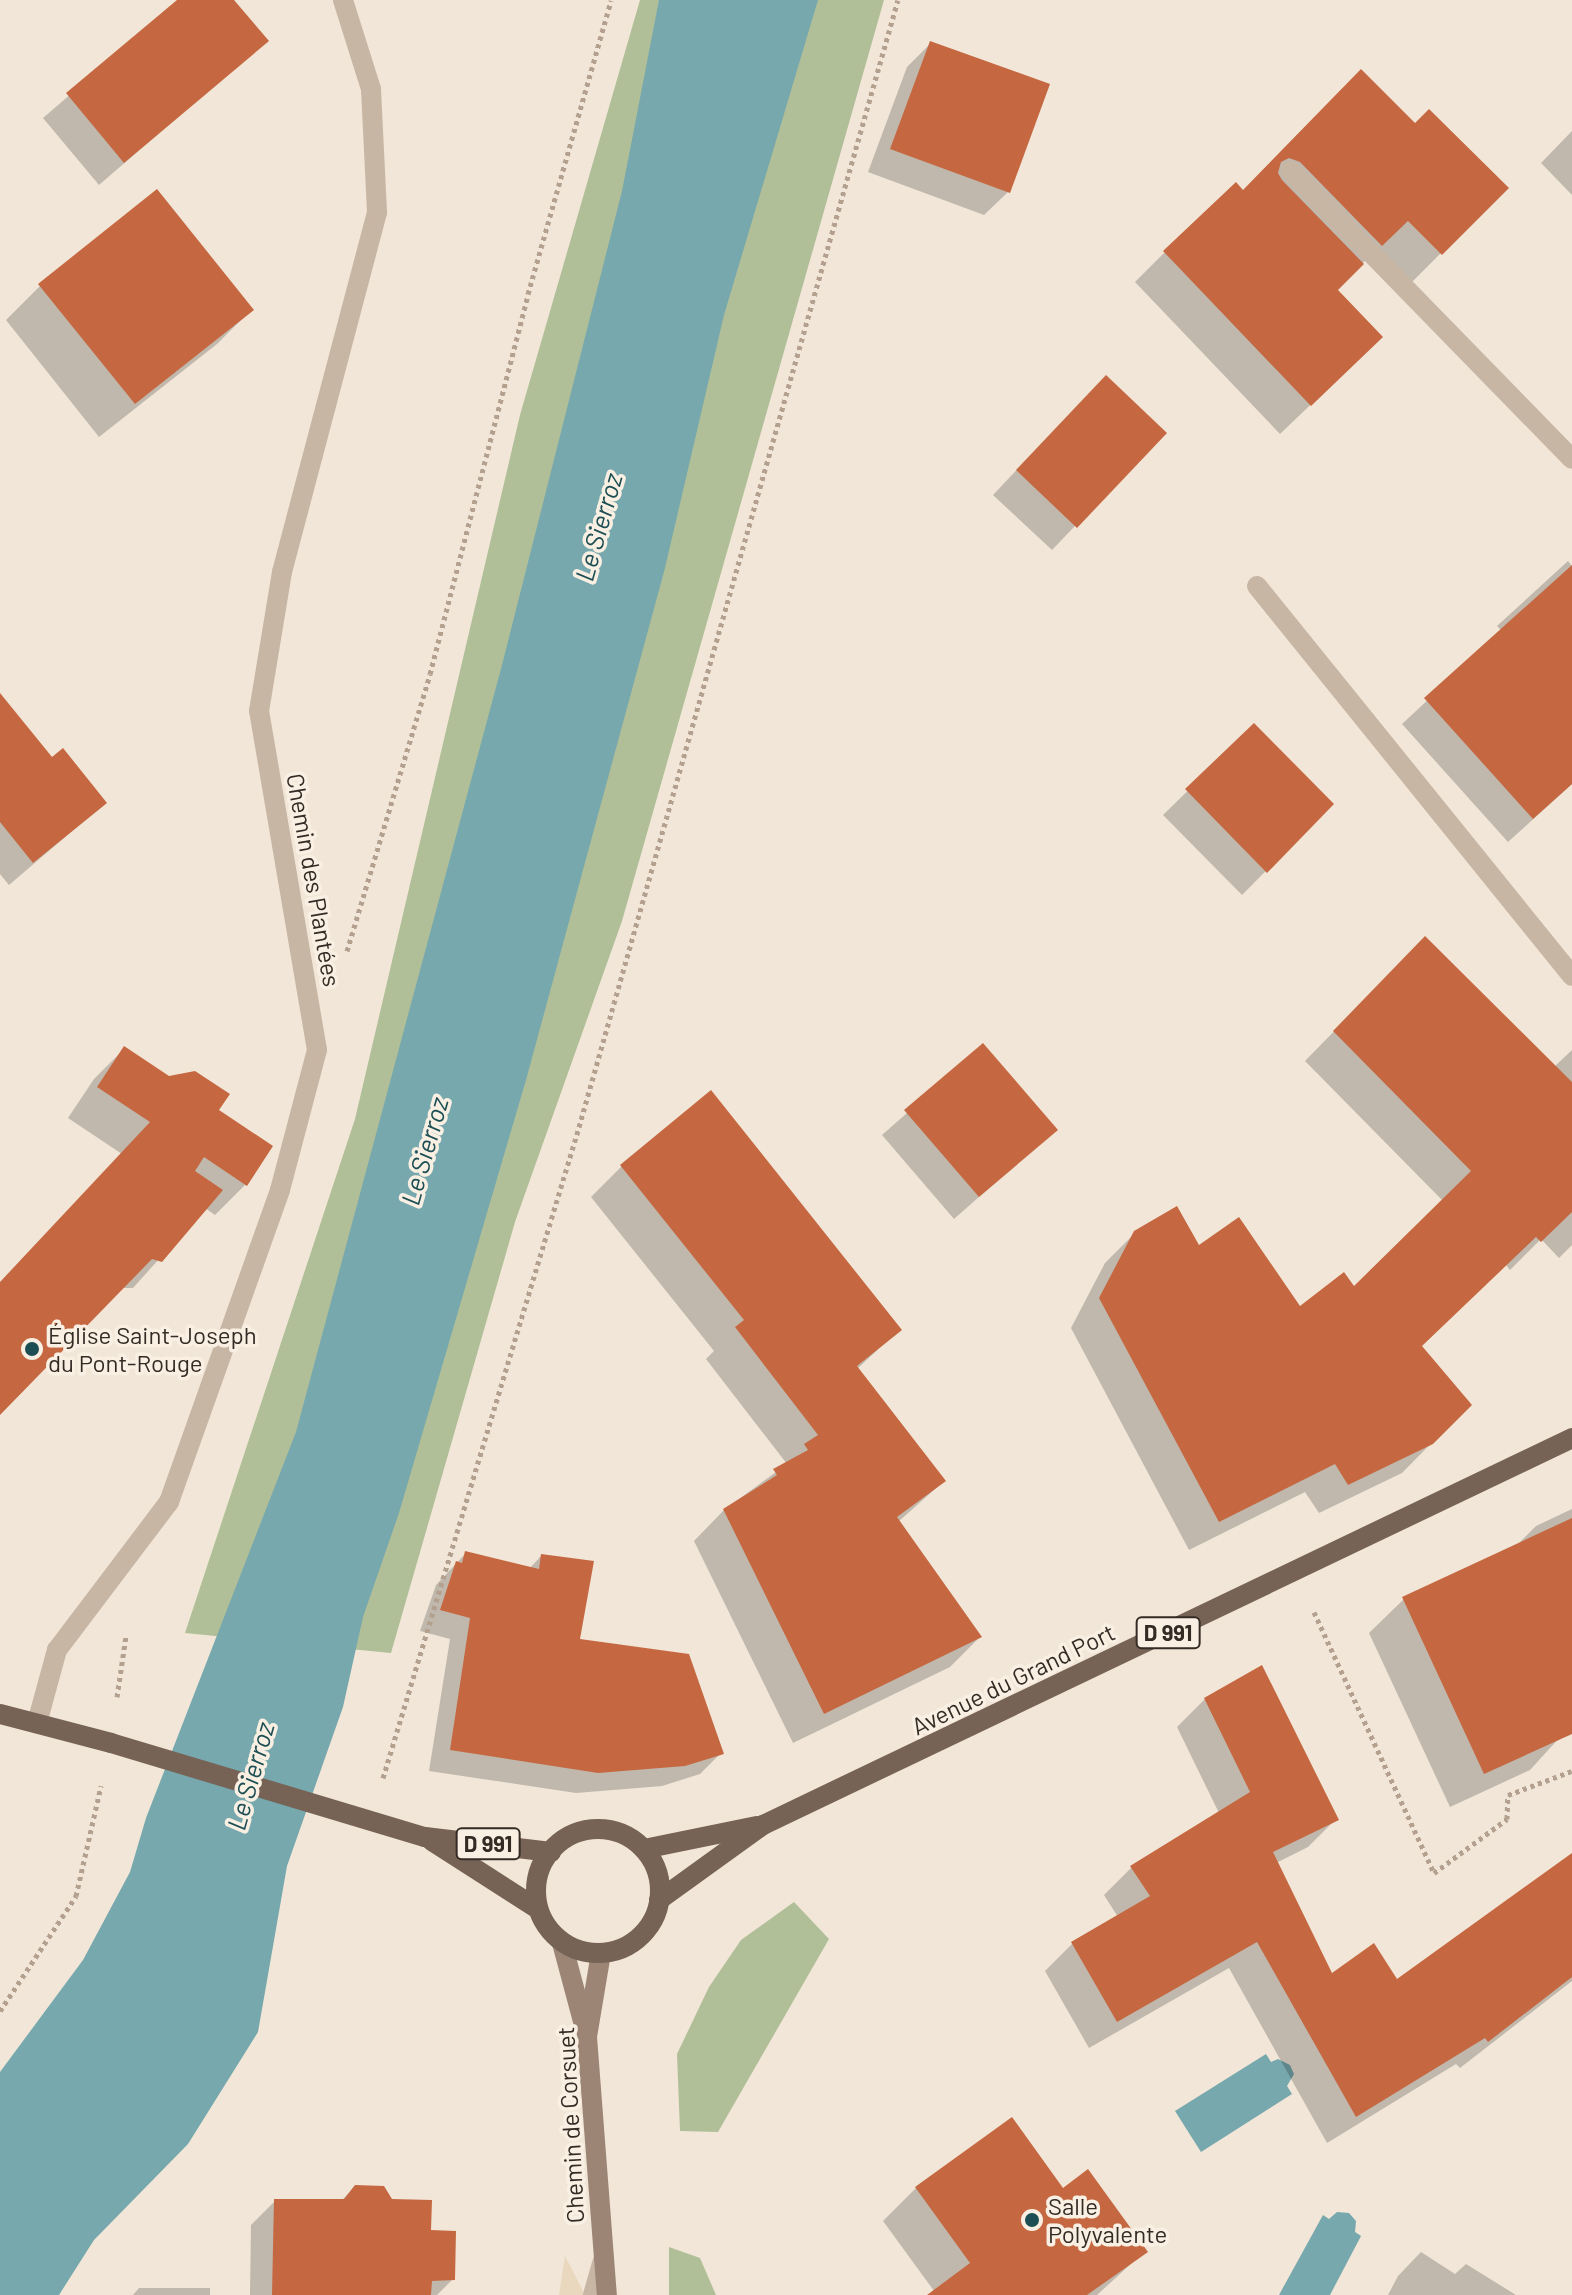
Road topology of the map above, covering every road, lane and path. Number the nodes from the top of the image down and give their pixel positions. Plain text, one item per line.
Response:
1 (343, 0) edge
2 (611, 0) edge
3 (898, 0) edge
4 (1291, 171) dead end
5 (1572, 459) edge
6 (1257, 586) dead end
7 (346, 954) dead end
8 (1572, 976) edge
9 (1572, 1438) edge
10 (1296, 1572) junction
11 (0, 1714) edge
12 (37, 1723) junction
13 (111, 1743) junction
14 (1572, 1771) edge
15 (371, 1818) junction
16 (763, 1825) junction
17 (425, 1837) junction
18 (644, 1849) junction
19 (551, 1852) junction
20 (659, 1900) junction
21 (538, 1909) junction
22 (562, 1943) junction
23 (601, 1953) junction
24 (0, 2011) edge
25 (587, 2037) junction
26 (604, 2257) junction
27 (593, 2295) edge
28 (607, 2295) edge

1 - 12 street, Chemin des Plantées
2 - 7 path
3 - 15 path
4 - 5 street
6 - 8 street
9 - 10 main road, Avenue du Grand Port / D 991
10 - 14 path
10 - 16 main road, Avenue du Grand Port / D 991
11 - 12 main road, D 991
12 - 13 main road, D 991
13 - 15 main road, D 991
13 - 24 path
15 - 17 main road, D 991
16 - 18 main road
16 - 20 main road, Avenue du Grand Port / D 991
17 - 19 main road, D 991
17 - 21 main road
18 - 19 main road
18 - 20 main road
19 - 21 main road
20 - 23 main road
21 - 22 main road
22 - 23 main road
22 - 25 street
23 - 25 street, Chemin de Corsuet
25 - 26 street, Chemin de Corsuet
26 - 27 street
26 - 28 street, Chemin de Corsuet

